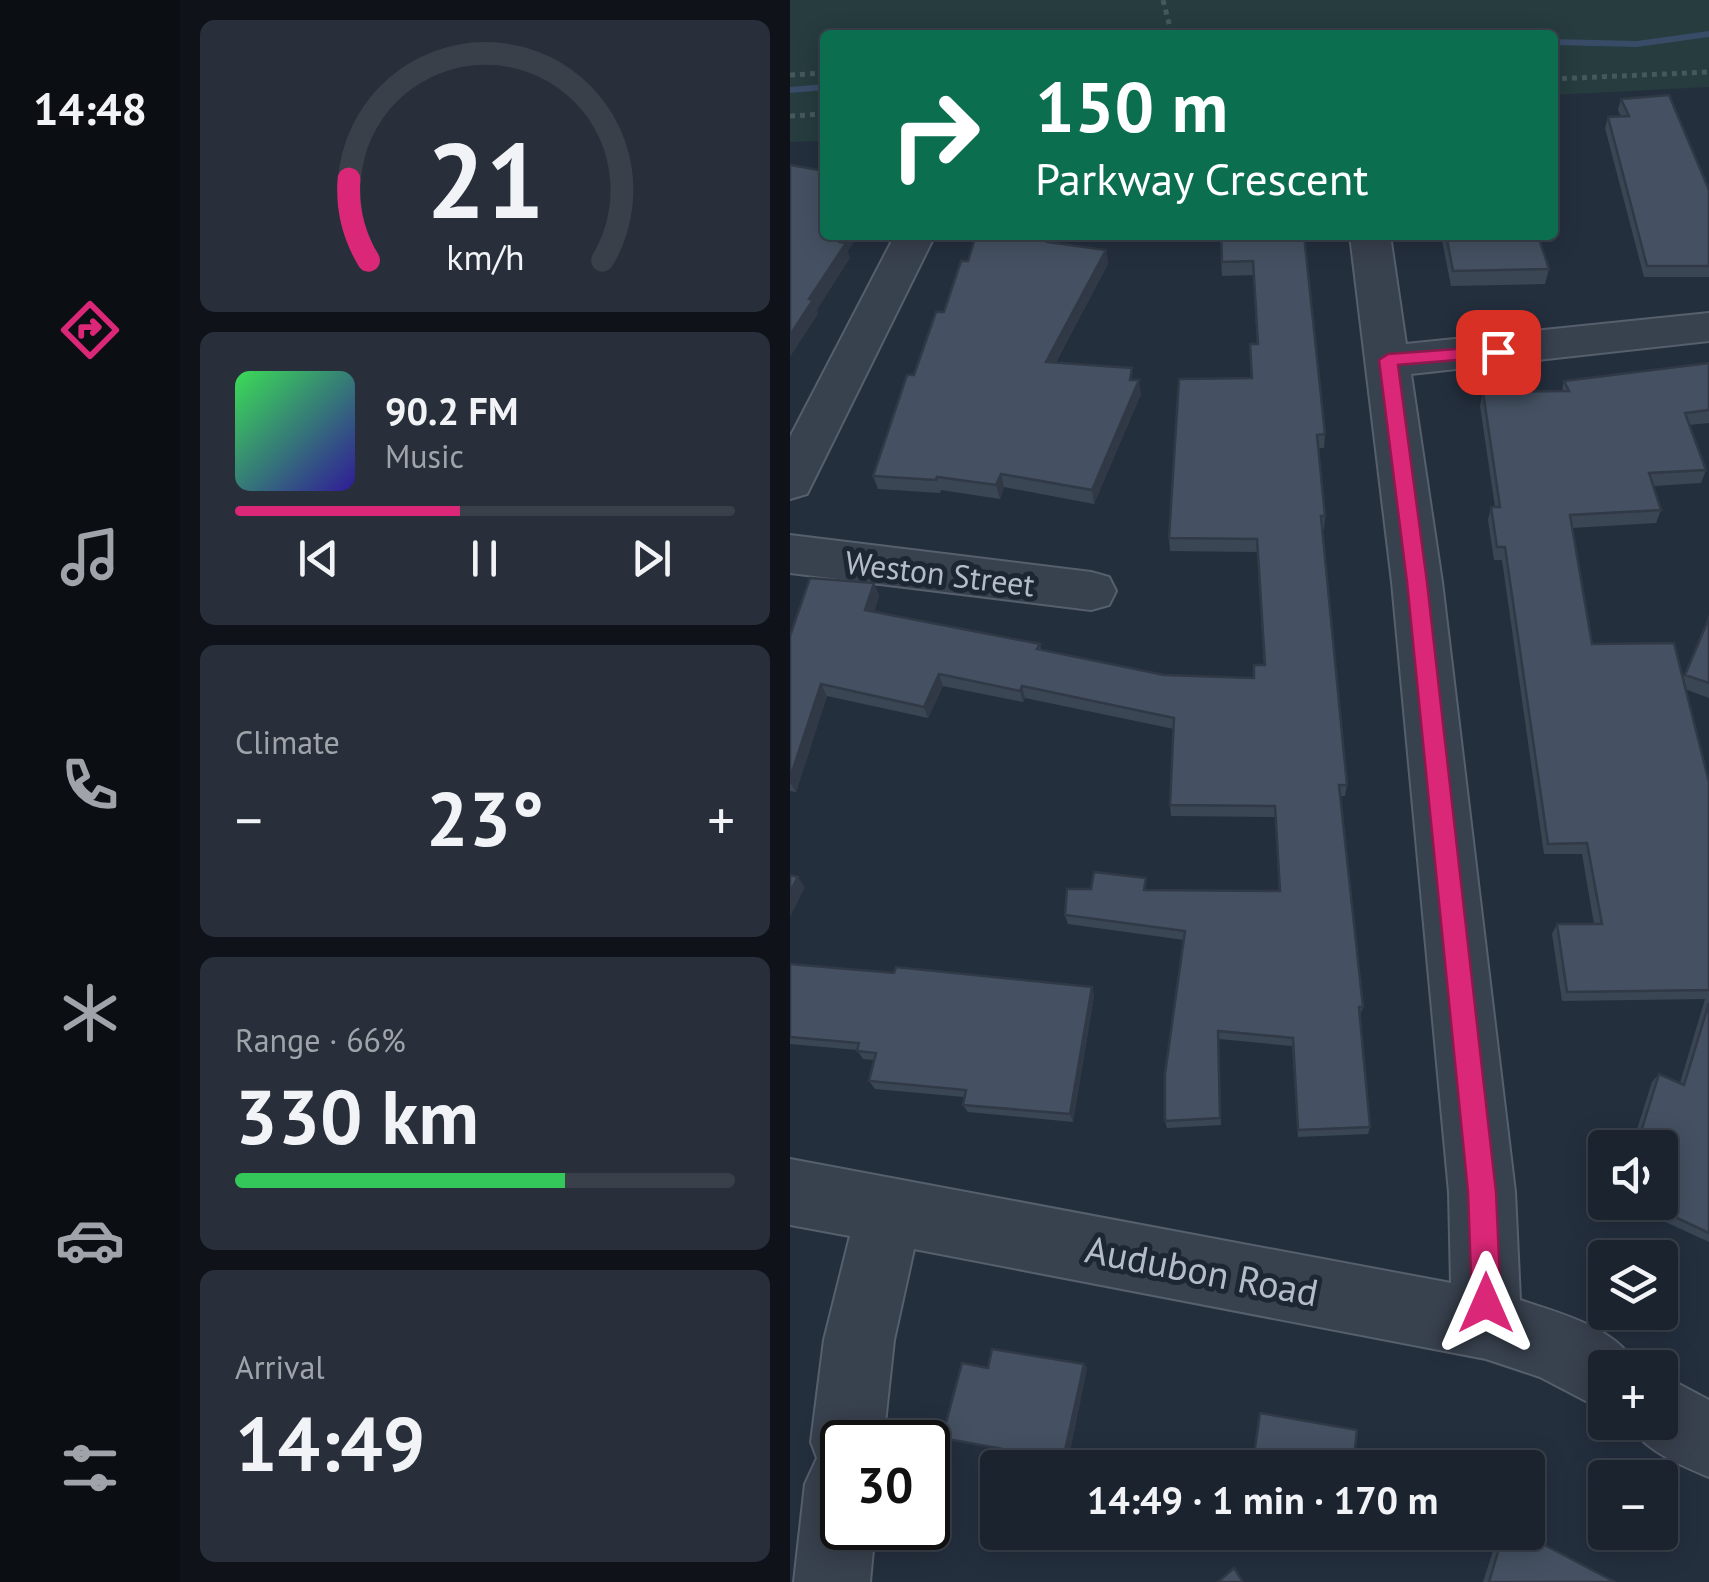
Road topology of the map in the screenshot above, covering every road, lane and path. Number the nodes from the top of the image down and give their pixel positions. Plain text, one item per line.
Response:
1 (1163, 0) edge
2 (1171, 30) edge
3 (1709, 72) edge
4 (820, 73) edge
5 (790, 76) edge
6 (1558, 79) edge
7 (820, 114) edge
8 (790, 116) edge
9 (912, 240) edge
10 (1371, 240) edge
11 (1709, 327) edge
12 (1388, 360) junction
13 (790, 482) edge
14 (790, 554) edge
15 (1091, 591) dead end
16 (790, 1192) edge
17 (889, 1211) junction
18 (1486, 1324) junction
19 (1588, 1366) edge
20 (850, 1420) edge
21 (1678, 1421) edge
22 (1709, 1441) edge
23 (835, 1550) edge
24 (832, 1582) edge

1 - 2 path
3 - 6 path
4 - 5 path
7 - 8 path
9 - 13 street
10 - 12 street
11 - 12 street
12 - 18 street
14 - 15 street, Weston Street
16 - 17 street, Audubon Road
17 - 18 street, Audubon Road
17 - 20 street
18 - 19 street, Audubon Road
21 - 22 street
23 - 24 street

